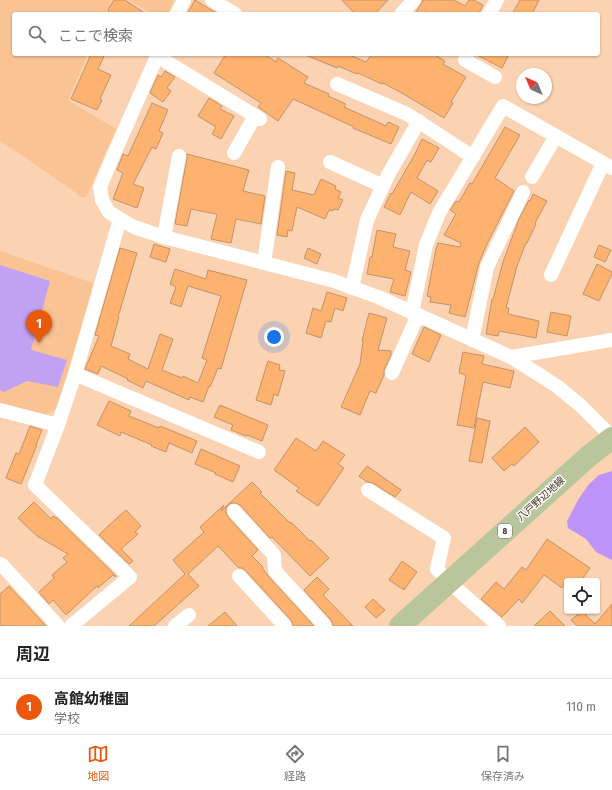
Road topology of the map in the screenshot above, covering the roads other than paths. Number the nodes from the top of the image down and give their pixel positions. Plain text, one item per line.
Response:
1 (184, 0) edge
2 (212, 0) edge
3 (414, 0) edge
4 (497, 0) edge
5 (178, 12) edge
6 (233, 12) edge
7 (403, 12) edge
8 (490, 12) edge
9 (158, 56) edge
10 (160, 56) edge
11 (463, 56) edge
12 (495, 77) dead end
13 (337, 84) dead end
14 (419, 122) junction
15 (556, 136) junction
16 (234, 153) dead end
17 (178, 156) dead end
18 (473, 157) junction
19 (330, 162) dead end
20 (607, 166) edge
21 (278, 167) dead end
22 (532, 177) dead end
23 (383, 186) junction
24 (523, 192) dead end
25 (120, 219) junction
26 (164, 237) junction
27 (264, 263) junction
28 (551, 275) dead end
29 (352, 288) junction
30 (415, 314) junction
31 (472, 340) junction
32 (612, 340) edge
33 (511, 357) junction
34 (392, 373) dead end
35 (76, 374) junction
36 (0, 410) edge
37 (58, 425) junction
38 (612, 437) edge
39 (259, 452) dead end
40 (368, 490) dead end
41 (234, 511) dead end
42 (0, 564) edge
43 (239, 576) dead end
44 (449, 582) junction
45 (189, 615) dead end
46 (58, 626) edge
47 (70, 626) edge
48 (175, 626) edge
49 (285, 626) edge
50 (325, 626) edge
51 (400, 626) edge
52 (499, 626) edge

1 - 5 street
2 - 6 street
3 - 7 street
4 - 8 street
9 - 25 street
10 - 16 street
11 - 12 street
13 - 14 street
14 - 18 street
14 - 23 street
15 - 18 street
15 - 20 street
15 - 22 street
17 - 26 street
18 - 30 street
19 - 23 street
20 - 28 street
21 - 27 street
23 - 29 street
24 - 31 street
25 - 26 street
25 - 35 street
26 - 27 street
27 - 29 street
29 - 30 street
30 - 31 street
30 - 34 street
31 - 33 street
32 - 33 street
33 - 38 street
35 - 37 street
35 - 39 street
36 - 37 street
37 - 47 street
38 - 44 main road, 八戸野辺地線 / 8
40 - 44 street
41 - 50 street
42 - 46 street
43 - 49 street
44 - 51 main road, 八戸野辺地線 / 8
44 - 52 street
45 - 48 street

